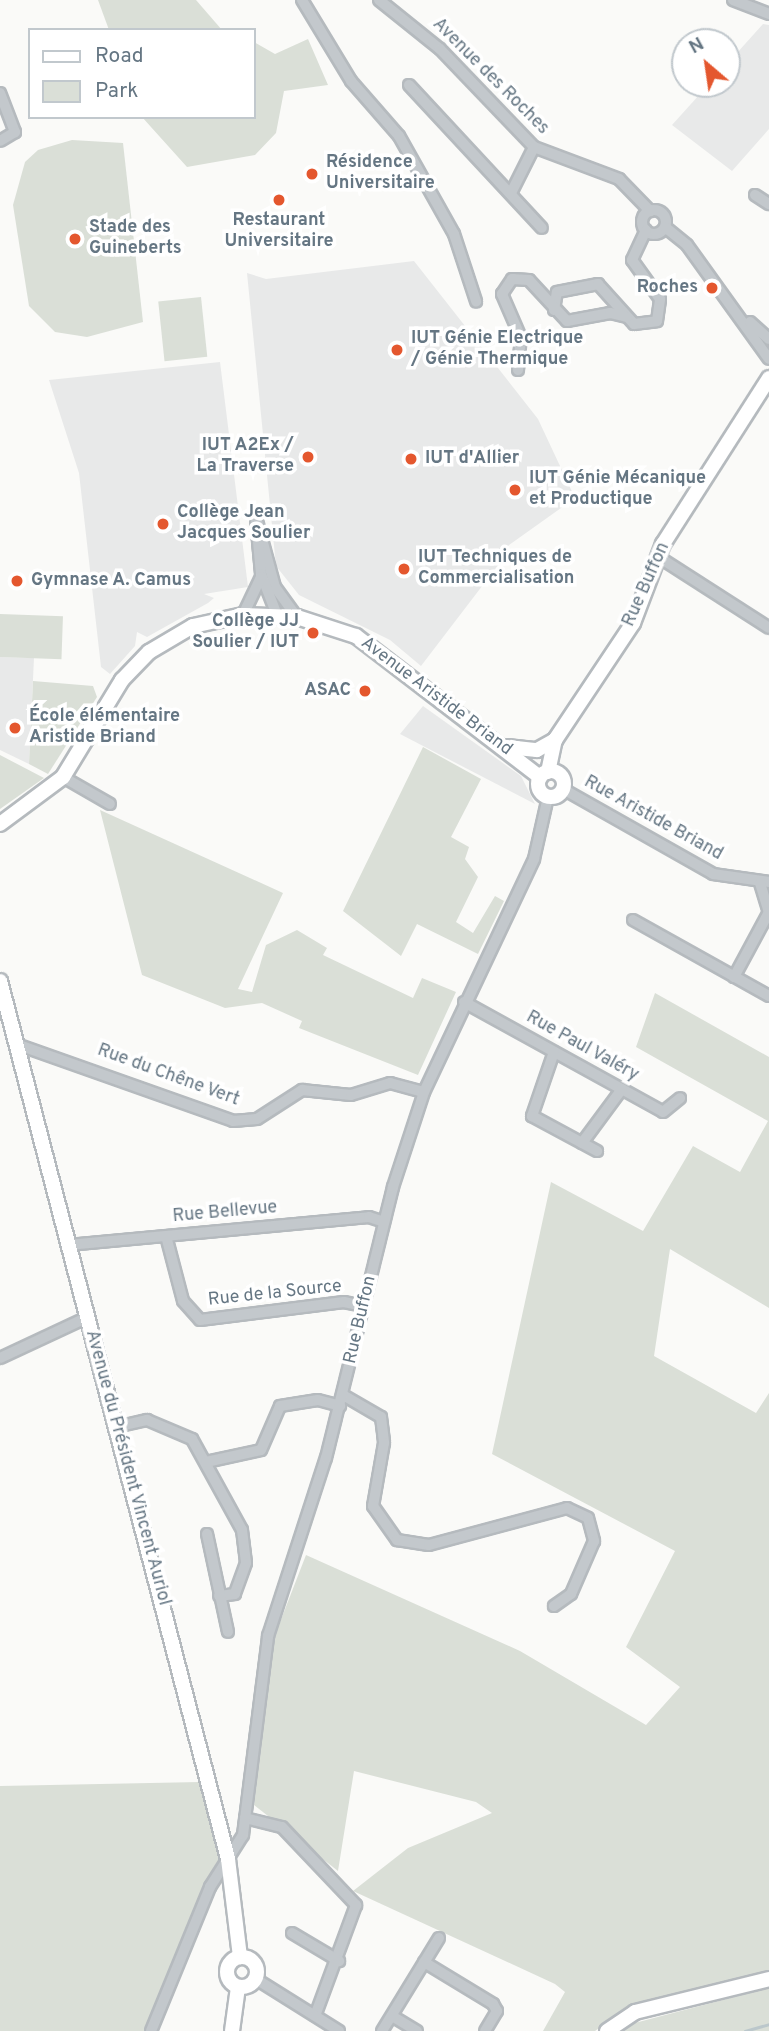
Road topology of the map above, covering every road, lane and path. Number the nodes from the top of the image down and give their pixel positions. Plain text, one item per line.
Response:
1 (302, 0) edge
2 (379, 0) edge
3 (733, 0) edge
4 (769, 14) edge
5 (409, 85) dead end
6 (0, 93) edge
7 (0, 141) edge
8 (534, 147) junction
9 (511, 193) junction
10 (755, 195) dead end
11 (769, 204) edge
12 (650, 211) junction
13 (664, 227) junction
14 (542, 228) dead end
15 (646, 230) junction
16 (538, 291) junction
17 (557, 292) junction
18 (476, 301) dead end
19 (554, 310) junction
20 (626, 317) junction
21 (745, 319) junction
22 (769, 339) edge
23 (769, 359) edge
24 (518, 370) dead end
25 (769, 378) edge
26 (657, 556) junction
27 (261, 574) junction
28 (243, 615) junction
29 (277, 615) junction
30 (297, 617) junction
31 (769, 628) edge
32 (568, 720) junction
33 (555, 740) junction
34 (503, 746) junction
35 (544, 774) junction
36 (63, 777) junction
37 (563, 783) junction
38 (548, 797) junction
39 (110, 804) dead end
40 (4, 821) edge
41 (765, 883) edge
42 (769, 912) edge
43 (633, 920) dead end
44 (734, 977) junction
45 (0, 981) edge
46 (769, 996) edge
47 (464, 1002) junction
48 (16, 1044) junction
49 (554, 1052) junction
50 (622, 1089) junction
51 (424, 1092) junction
52 (680, 1098) dead end
53 (582, 1143) junction
54 (597, 1151) dead end
55 (384, 1222) junction
56 (166, 1236) junction
57 (68, 1245) junction
58 (363, 1306) junction
59 (88, 1317) junction
60 (0, 1358) edge
61 (342, 1401) junction
62 (116, 1427) junction
63 (206, 1462) junction
64 (207, 1534) dead end
65 (219, 1596) junction
66 (554, 1606) dead end
67 (228, 1632) dead end
68 (245, 1818) junction
69 (228, 1859) junction
70 (292, 1933) dead end
71 (439, 1938) dead end
72 (240, 1957) junction
73 (339, 1961) junction
74 (424, 1962) junction
75 (256, 1979) junction
76 (769, 1979) edge
77 (239, 1987) junction
78 (315, 2016) junction
79 (392, 2016) junction
80 (150, 2031) edge
81 (232, 2031) edge
82 (339, 2031) edge
83 (382, 2031) edge
84 (417, 2031) edge
85 (485, 2031) edge
86 (607, 2031) edge

1 - 18 street
2 - 8 street, Avenue des Roches
3 - 4 street
5 - 9 street
6 - 7 street
8 - 9 street
8 - 12 street, Avenue des Roches
9 - 14 street
10 - 11 street
12 - 13 street
12 - 15 street
13 - 15 street
13 - 21 street
15 - 20 street
16 - 17 street
16 - 19 street
16 - 24 street
17 - 19 street
17 - 20 street
19 - 20 street
21 - 22 street
21 - 23 street
25 - 26 main road, Rue Buffon
26 - 31 street
26 - 32 main road, Rue Buffon
27 - 28 street
27 - 29 street
27 - 30 street
28 - 29 main road, Avenue Aristide Briand
28 - 36 main road, Avenue Aristide Briand
29 - 30 main road, Avenue Aristide Briand
30 - 34 main road, Avenue Aristide Briand
32 - 33 main road, Rue Buffon
32 - 37 main road, Rue Buffon
33 - 34 main road
33 - 35 main road, Rue Buffon
34 - 35 main road, Avenue Aristide Briand
35 - 37 main road
35 - 38 main road
36 - 39 street
36 - 40 main road, Avenue Aristide Briand
37 - 38 main road
37 - 41 street, Rue Aristide Briand
38 - 47 street, Rue Buffon
41 - 42 street
42 - 44 street
43 - 44 street
44 - 46 street
45 - 48 main road, Avenue du Président Vincent Auriol
47 - 49 street, Rue Paul Valéry
47 - 51 street, Rue Buffon
48 - 51 street, Rue du Chêne Vert
48 - 57 main road, Avenue du Président Vincent Auriol
49 - 50 street, Rue Paul Valéry
49 - 53 street
50 - 52 street, Rue Paul Valéry
50 - 53 street
51 - 55 street, Rue Buffon
53 - 54 street
55 - 56 street, Rue Bellevue
55 - 58 street, Rue Buffon
56 - 57 street, Rue Bellevue
56 - 58 street, Rue de la Source
57 - 59 main road, Avenue du Président Vincent Auriol
58 - 61 street, Rue Buffon
59 - 60 street
59 - 62 main road, Avenue du Président Vincent Auriol
61 - 63 street
61 - 66 street
61 - 68 street, Rue Buffon
62 - 63 street
62 - 69 main road, Avenue du Président Vincent Auriol
63 - 65 street
64 - 65 street
65 - 67 street
68 - 69 street, Rue Buffon
68 - 73 street
69 - 72 main road, Avenue du Président Vincent Auriol
69 - 80 street, Rue Buffon
70 - 73 street
71 - 74 street
72 - 75 main road
72 - 77 main road
73 - 78 street
74 - 79 street
74 - 85 street
75 - 77 main road
75 - 78 street
76 - 86 main road
77 - 81 main road
78 - 82 street
79 - 83 street
79 - 84 street

